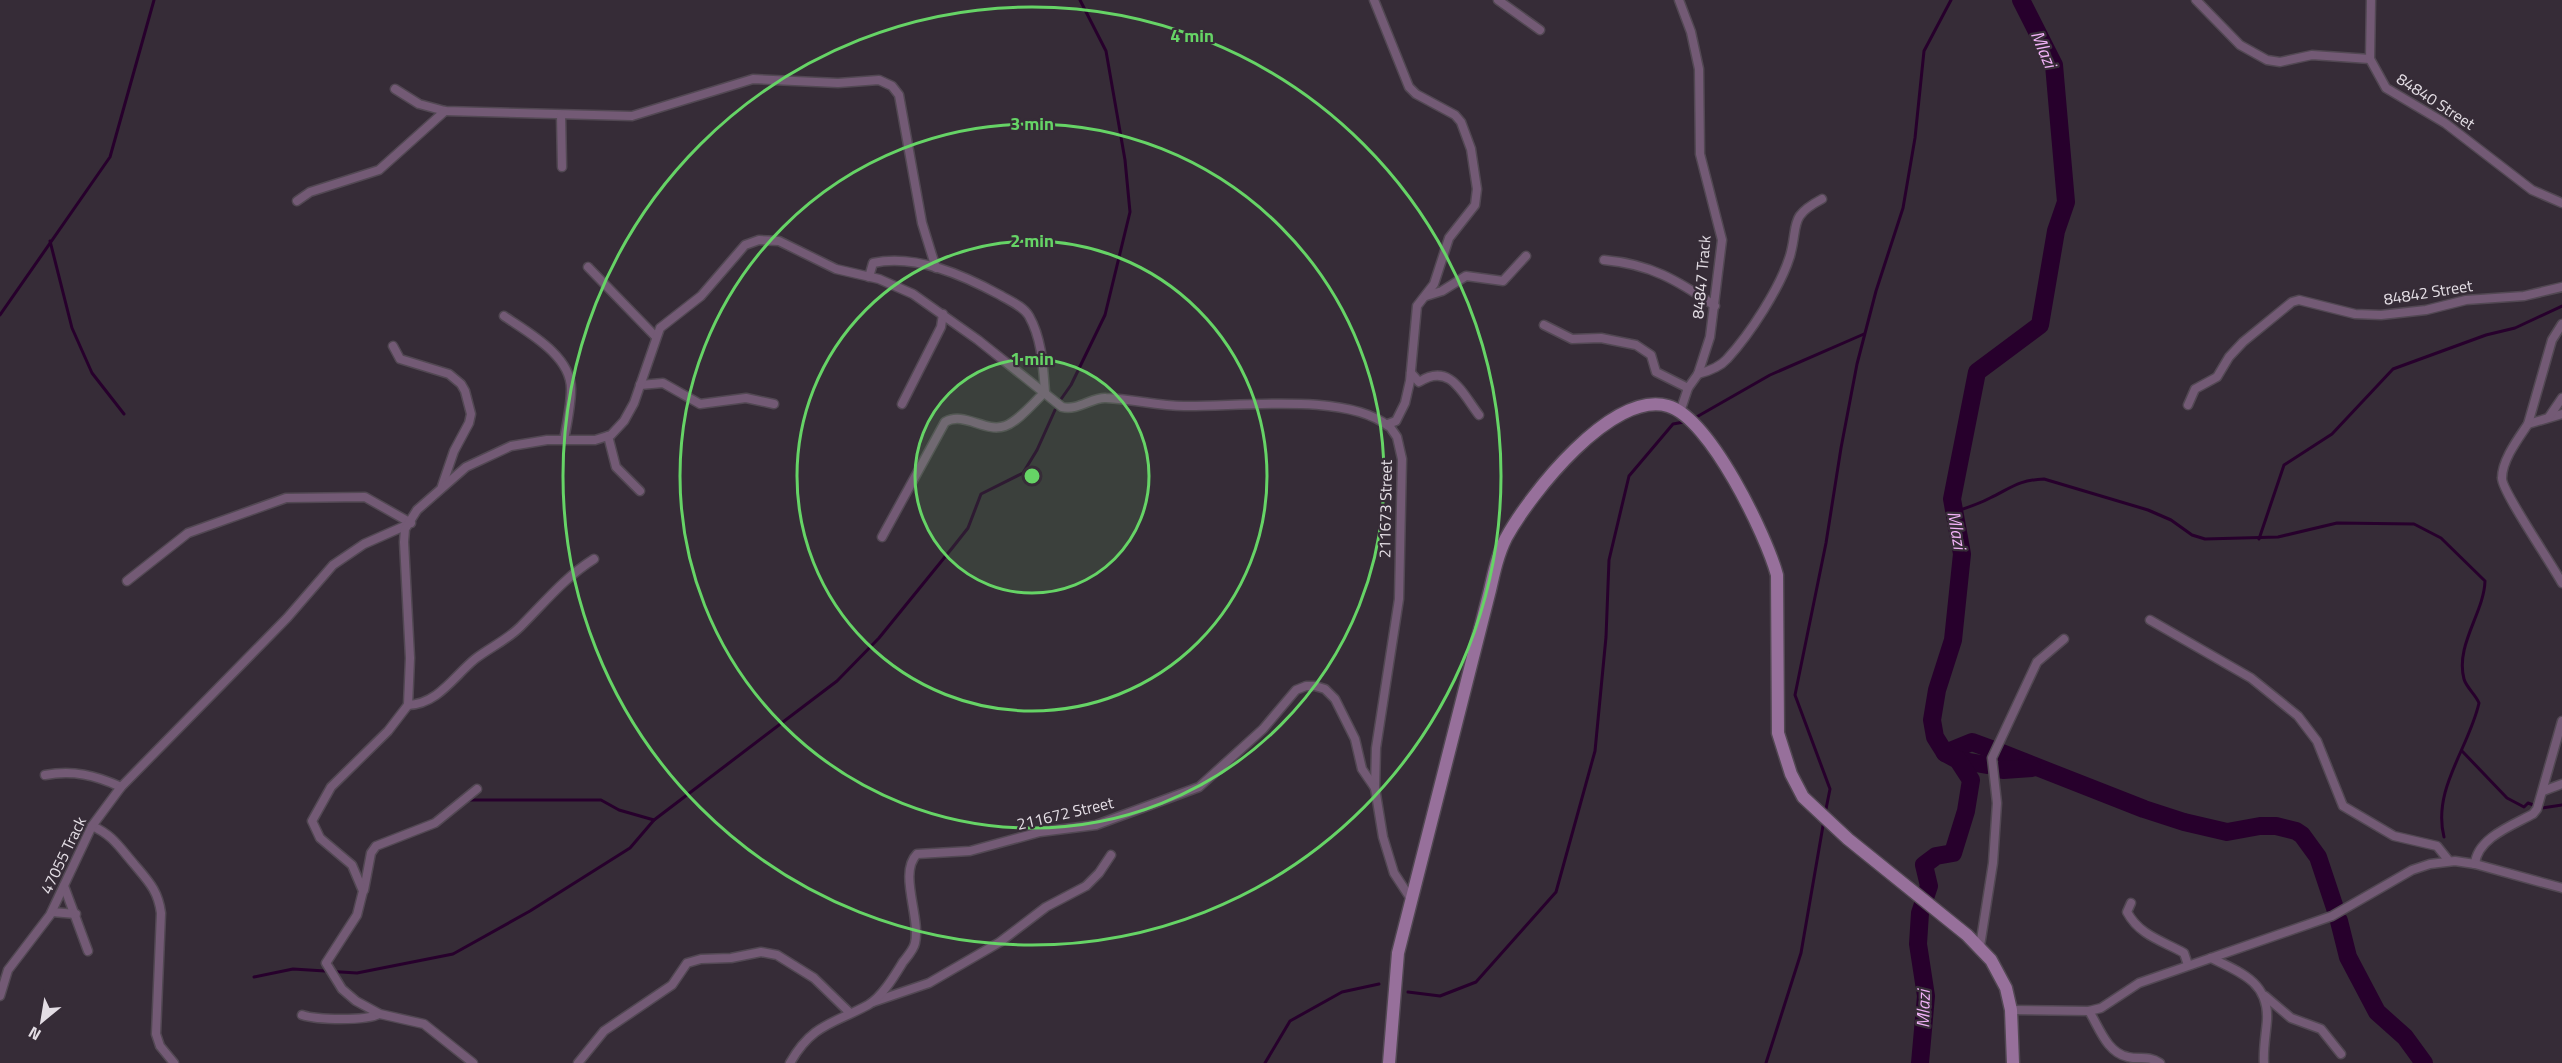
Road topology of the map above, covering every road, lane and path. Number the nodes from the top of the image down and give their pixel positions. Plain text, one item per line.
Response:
1 (1374, 0) edge
2 (1498, 0) edge
3 (1679, 0) edge
4 (2196, 0) edge
5 (2371, 0) edge
6 (1540, 30) dead end
7 (2370, 59) junction
8 (395, 88) dead end
9 (445, 111) junction
10 (561, 115) junction
11 (562, 167) dead end
12 (1822, 199) dead end
13 (297, 201) dead end
14 (2562, 203) edge
15 (1526, 256) dead end
16 (1604, 260) dead end
17 (588, 267) dead end
18 (936, 267) junction
19 (869, 277) junction
20 (2562, 287) edge
21 (1426, 296) junction
22 (1715, 306) junction
23 (943, 314) junction
24 (504, 316) dead end
25 (2562, 324) edge
26 (1544, 325) dead end
27 (656, 337) junction
28 (393, 346) dead end
29 (1412, 373) junction
30 (1698, 374) junction
31 (640, 385) junction
32 (1688, 388) junction
33 (1045, 392) junction
34 (2562, 398) edge
35 (774, 404) dead end
36 (902, 404) dead end
37 (2188, 405) dead end
38 (1680, 412) junction
39 (2562, 414) edge
40 (1479, 415) dead end
41 (2549, 417) junction
42 (1388, 424) junction
43 (2528, 424) junction
44 (608, 436) junction
45 (564, 440) junction
46 (442, 487) junction
47 (640, 491) dead end
48 (411, 523) junction
49 (882, 537) dead end
50 (594, 559) dead end
51 (127, 581) dead end
52 (2562, 583) edge
53 (2150, 620) dead end
54 (2064, 639) dead end
55 (408, 705) junction
56 (2562, 721) edge
57 (45, 775) dead end
58 (2562, 783) edge
59 (120, 787) junction
60 (477, 789) dead end
61 (2543, 791) junction
62 (1375, 792) junction
63 (92, 826) junction
64 (1111, 855) dead end
65 (2449, 861) junction
66 (2475, 864) junction
67 (64, 886) junction
68 (2562, 888) edge
69 (363, 891) junction
70 (1411, 899) junction
71 (2131, 903) dead end
72 (52, 912) junction
73 (76, 914) junction
74 (1980, 946) junction
75 (88, 951) dead end
76 (2211, 958) junction
77 (2188, 966) junction
78 (0, 996) edge
79 (2264, 996) junction
80 (871, 1003) junction
81 (2011, 1010) junction
82 (2089, 1011) junction
83 (850, 1013) junction
84 (380, 1014) junction
85 (302, 1015) dead end
86 (2342, 1054) dead end
87 (174, 1063) edge
88 (473, 1063) edge
89 (578, 1063) edge
90 (790, 1063) edge
91 (1389, 1063) edge
92 (2013, 1063) edge
93 (2160, 1063) edge
94 (2264, 1063) edge

1 - 21 street
2 - 6 street
3 - 22 street, 84847 Track
4 - 7 street
5 - 7 street
7 - 14 street, 84840 Street
8 - 9 street
9 - 10 street
9 - 13 street
10 - 11 street
10 - 18 street
12 - 30 street
15 - 21 street
16 - 22 street
17 - 27 street
18 - 19 street
18 - 33 street
19 - 23 street
19 - 27 street
20 - 37 street, 84842 Street
21 - 29 street
22 - 30 street, 84847 Track
23 - 33 street
23 - 36 street
24 - 45 street
25 - 43 street
26 - 32 street
27 - 31 street
28 - 46 street
29 - 40 street
29 - 42 street
30 - 32 street, 84847 Track
31 - 35 street
31 - 44 street
32 - 38 street, 84847 Track
33 - 42 street
33 - 49 street
34 - 41 street
38 - 70 street
38 - 74 street
39 - 41 street
41 - 43 street
42 - 62 street, 211673 Street
43 - 52 street
44 - 45 street
44 - 47 street
45 - 46 street
46 - 48 street
48 - 51 street
48 - 55 street
48 - 59 street, 47055 Track
50 - 55 street
53 - 65 street
54 - 74 street
55 - 69 street
56 - 61 street
57 - 59 street
58 - 61 street
59 - 63 street, 47055 Track
60 - 69 street
61 - 66 street
62 - 70 street
62 - 80 street, 211672 Street
63 - 67 street, 47055 Track
63 - 87 street
64 - 80 street
65 - 66 street
65 - 76 street
66 - 68 street
67 - 72 street, 47055 Track
67 - 73 street
69 - 84 street
70 - 91 street
71 - 77 street
72 - 73 street
72 - 78 street, 47055 Track
73 - 75 street
74 - 81 street
76 - 77 street
76 - 79 street
77 - 82 street
79 - 86 street
79 - 94 street
80 - 83 street, 211672 Street
81 - 82 street
81 - 92 street
82 - 93 street
83 - 89 street
83 - 90 street, 211672 Street
84 - 85 street
84 - 88 street

